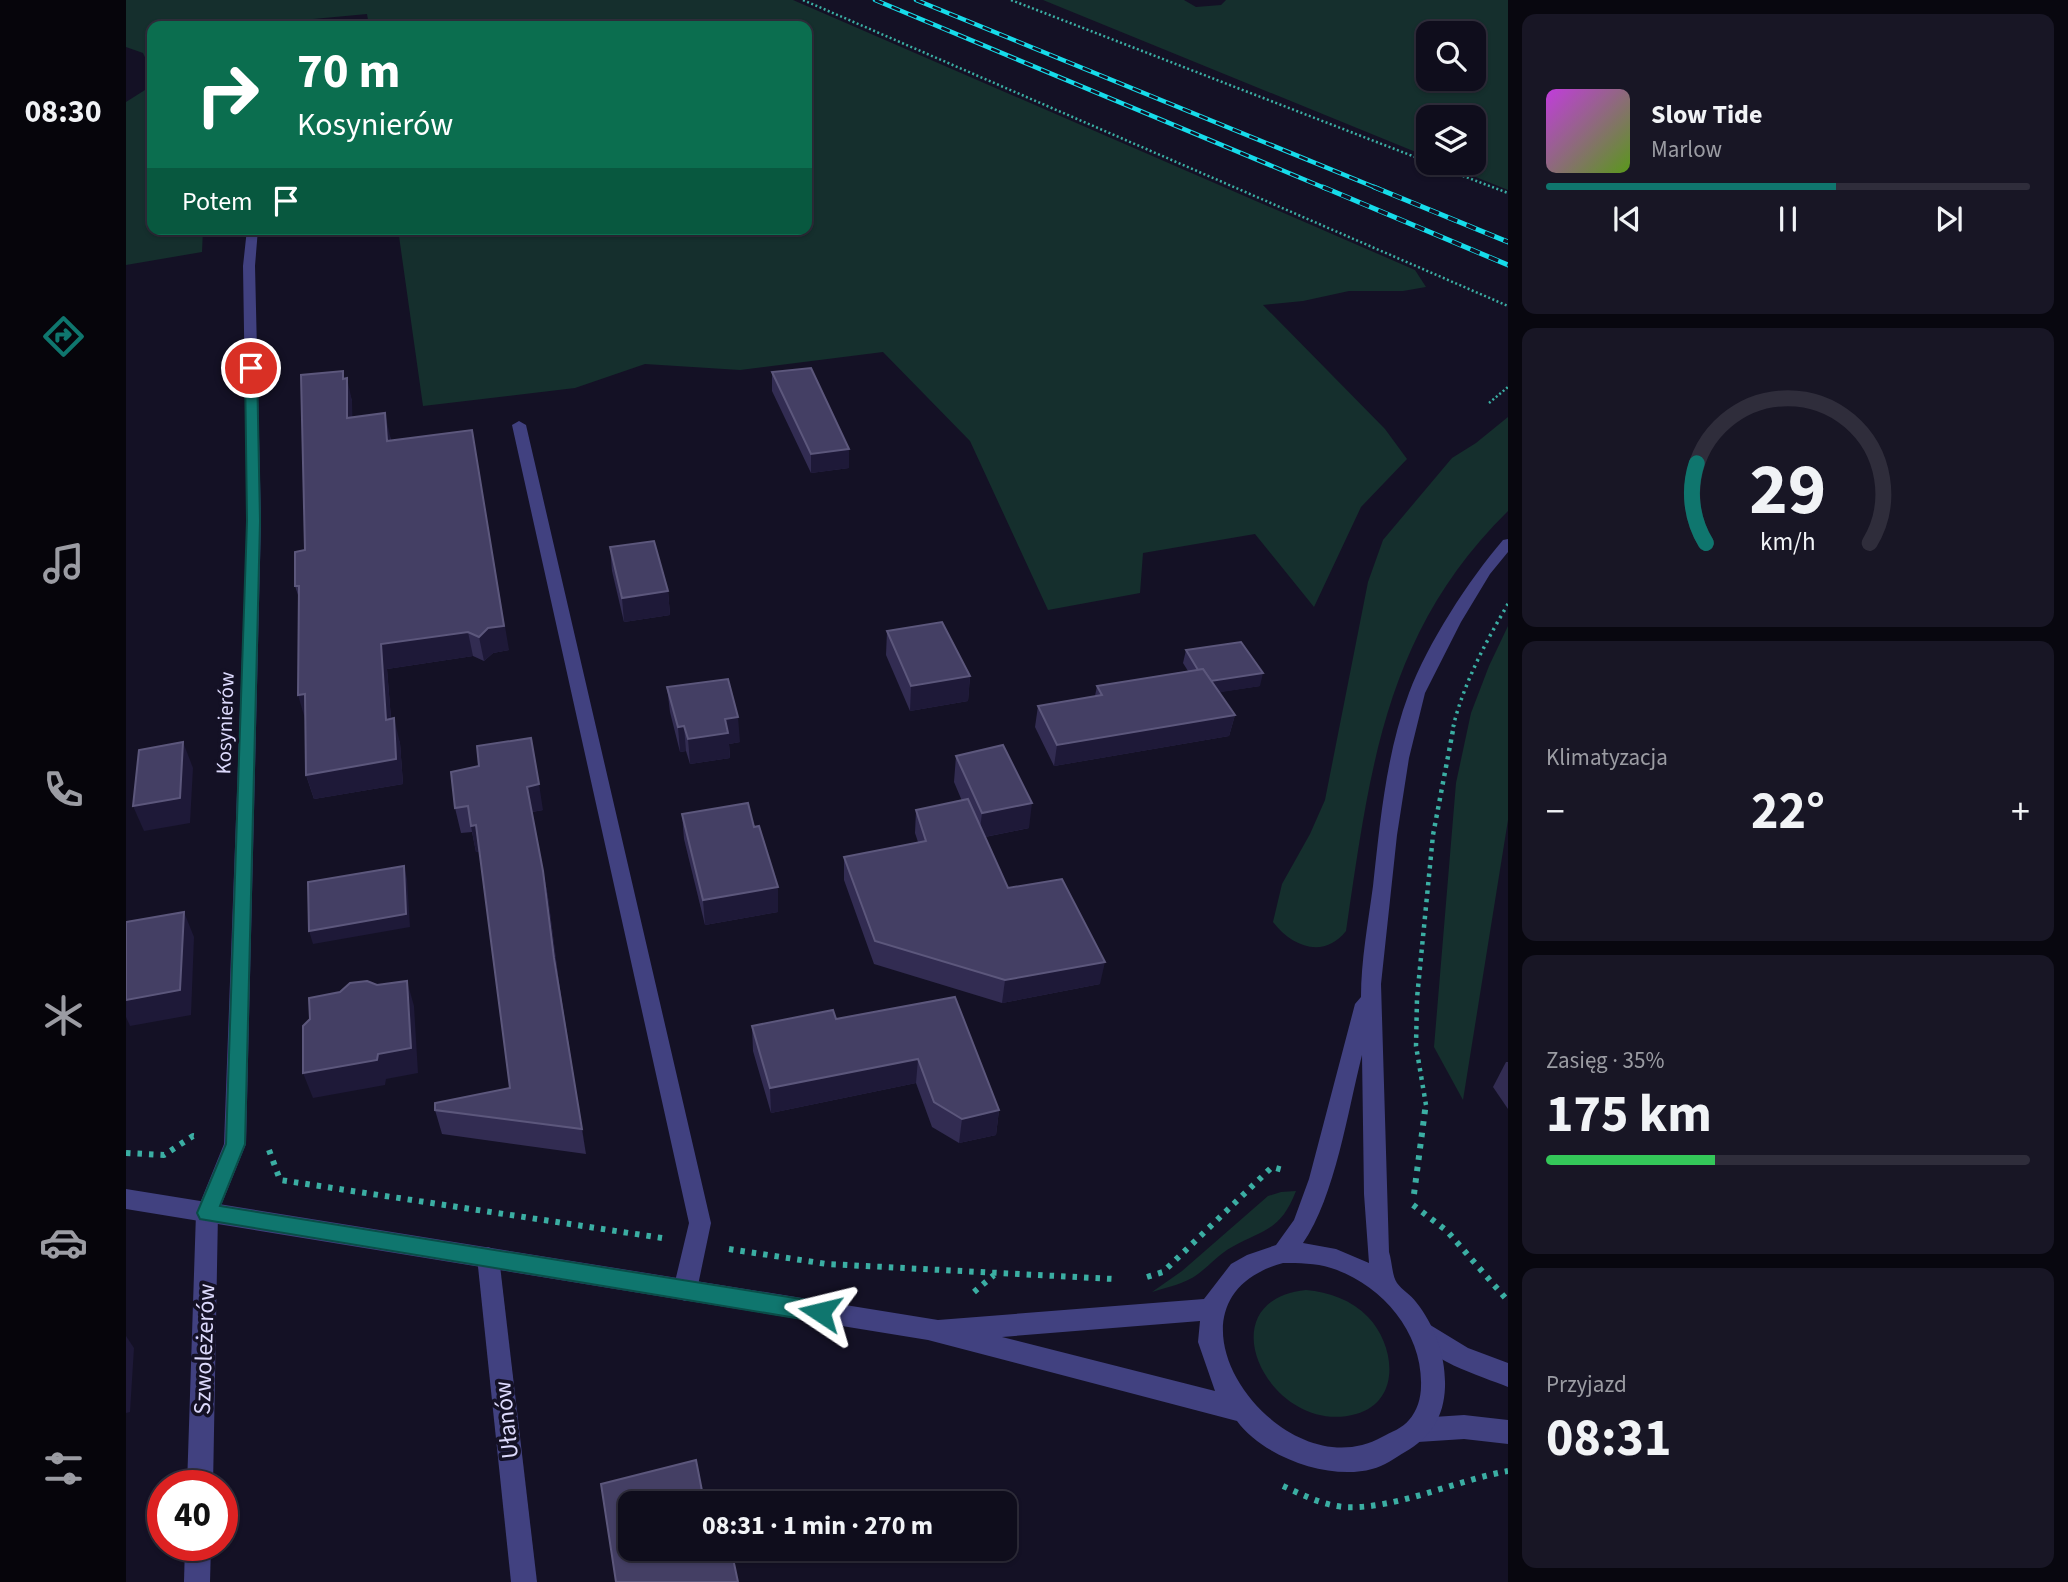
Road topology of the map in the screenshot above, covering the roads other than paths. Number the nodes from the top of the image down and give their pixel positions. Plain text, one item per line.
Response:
1 (252, 235) edge
2 (519, 425) dead end
3 (1508, 543) edge
4 (1371, 984) junction
5 (126, 1199) edge
6 (207, 1213) junction
7 (1283, 1253) junction
8 (488, 1257) junction
9 (1385, 1287) junction
10 (685, 1290) junction
11 (1213, 1309) junction
12 (928, 1329) junction
13 (1422, 1331) junction
14 (1508, 1375) edge
15 (1241, 1410) junction
16 (1418, 1430) junction
17 (1508, 1432) edge
18 (200, 1470) edge
19 (198, 1561) edge
20 (197, 1582) edge
21 (524, 1582) edge

1 - 6 street, Kosynierów
2 - 10 street
3 - 4 street
4 - 7 street
4 - 9 street
5 - 6 street
6 - 8 street
6 - 18 street, Szwoleżerów
7 - 9 street
7 - 11 street
8 - 10 street
8 - 21 street, Ułanów
9 - 13 street
10 - 12 street
11 - 12 street
11 - 15 street
12 - 15 street
13 - 14 street
13 - 16 street
15 - 16 street
16 - 17 street
19 - 20 street

